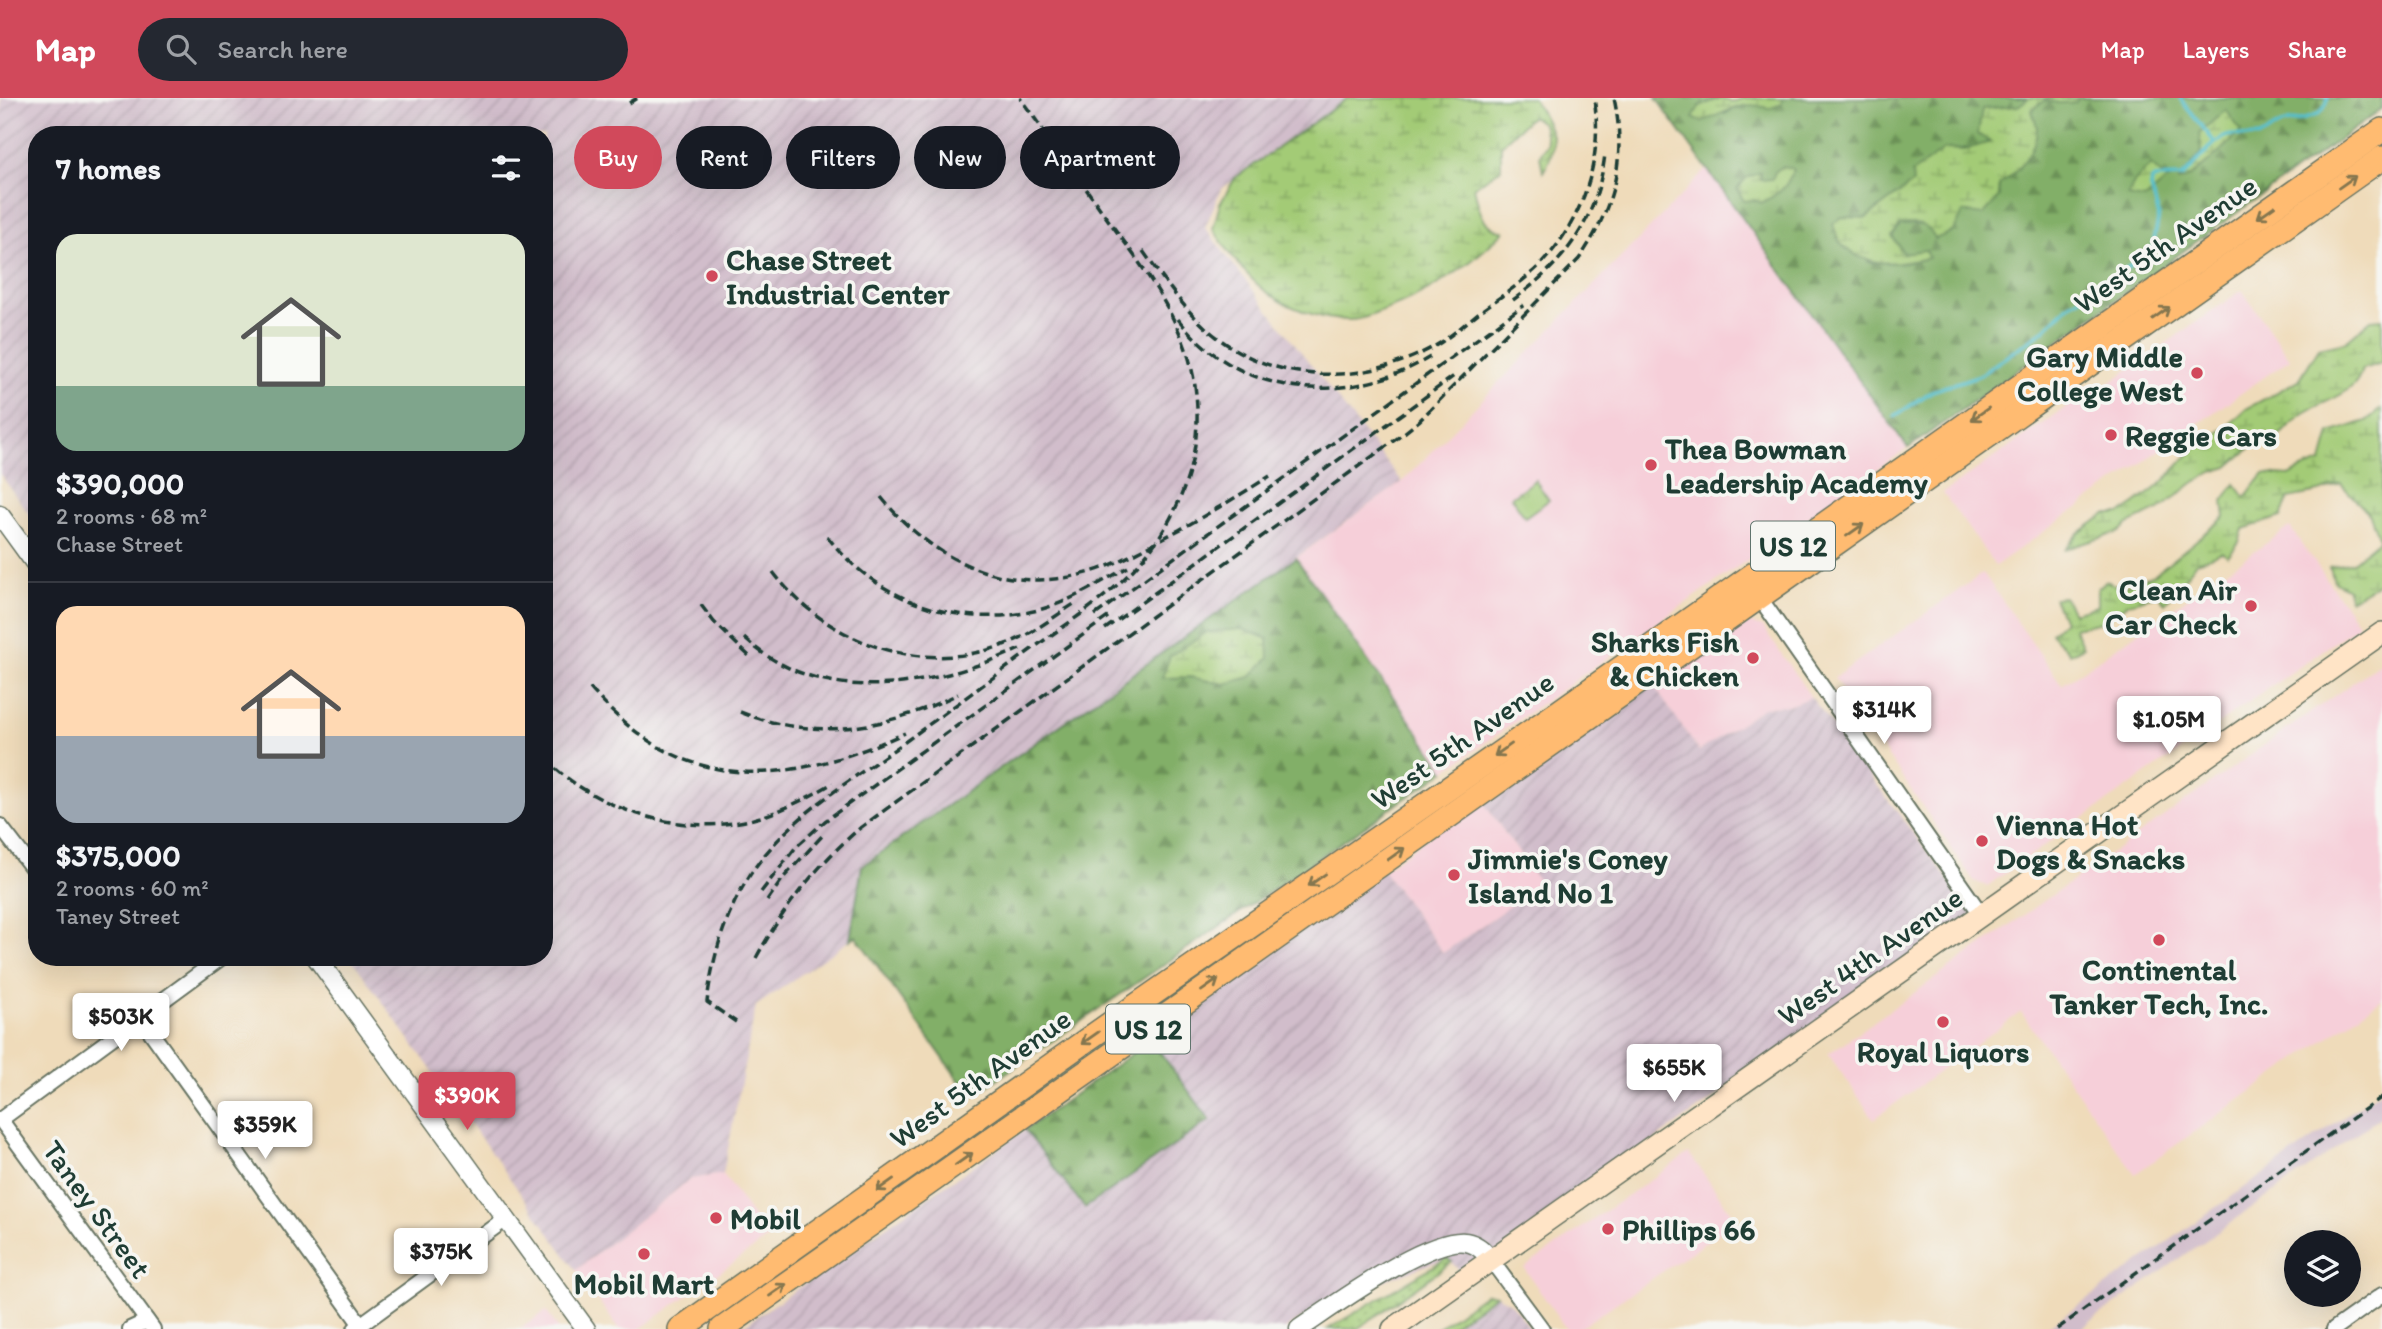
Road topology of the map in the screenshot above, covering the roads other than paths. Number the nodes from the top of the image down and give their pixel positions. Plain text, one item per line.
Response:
1 (2382, 130) edge
2 (2382, 158) edge
3 (2300, 202) junction
4 (2, 520) edge
5 (28, 554) edge
6 (1753, 588) junction
7 (2382, 633) edge
8 (1566, 720) junction
9 (0, 826) edge
10 (28, 862) edge
11 (1981, 914) junction
12 (210, 966) edge
13 (323, 966) edge
14 (1137, 1005) junction
15 (140, 1017) junction
16 (1152, 1026) junction
17 (0, 1120) edge
18 (861, 1202) junction
19 (506, 1219) junction
20 (875, 1222) junction
21 (1491, 1260) junction
22 (2382, 1295) edge
23 (150, 1325) edge
24 (358, 1327) edge
25 (130, 1329) edge
26 (586, 1329) edge
27 (680, 1329) edge
28 (722, 1329) edge
29 (1299, 1329) edge
30 (1393, 1329) edge
31 (1542, 1329) edge
32 (2334, 1329) edge

1 - 3 main road, West 5th Avenue / US 12
3 -> 2 main road, West 5th Avenue / US 12
3 - 6 main road, West 5th Avenue / US 12
4 - 5 street
6 - 8 main road, West 5th Avenue / US 12
6 - 11 street
7 - 11 main road, West 4th Avenue
8 -> 14 main road, West 5th Avenue / US 12
16 -> 8 main road, West 5th Avenue / US 12
9 - 10 street
11 - 21 main road, West 4th Avenue
12 - 15 street
13 - 19 street
14 - 16 main road
14 -> 18 main road, West 5th Avenue / US 12
15 - 17 street
15 - 24 street
20 -> 16 main road, West 5th Avenue / US 12
17 - 23 street, Taney Street
18 - 20 main road
18 - 27 main road, West 5th Avenue / US 12
19 - 24 street
19 - 26 street
28 -> 20 main road, West 5th Avenue / US 12
21 - 29 street
21 - 30 main road, West 4th Avenue
21 - 31 street
22 - 32 street
23 - 25 street

